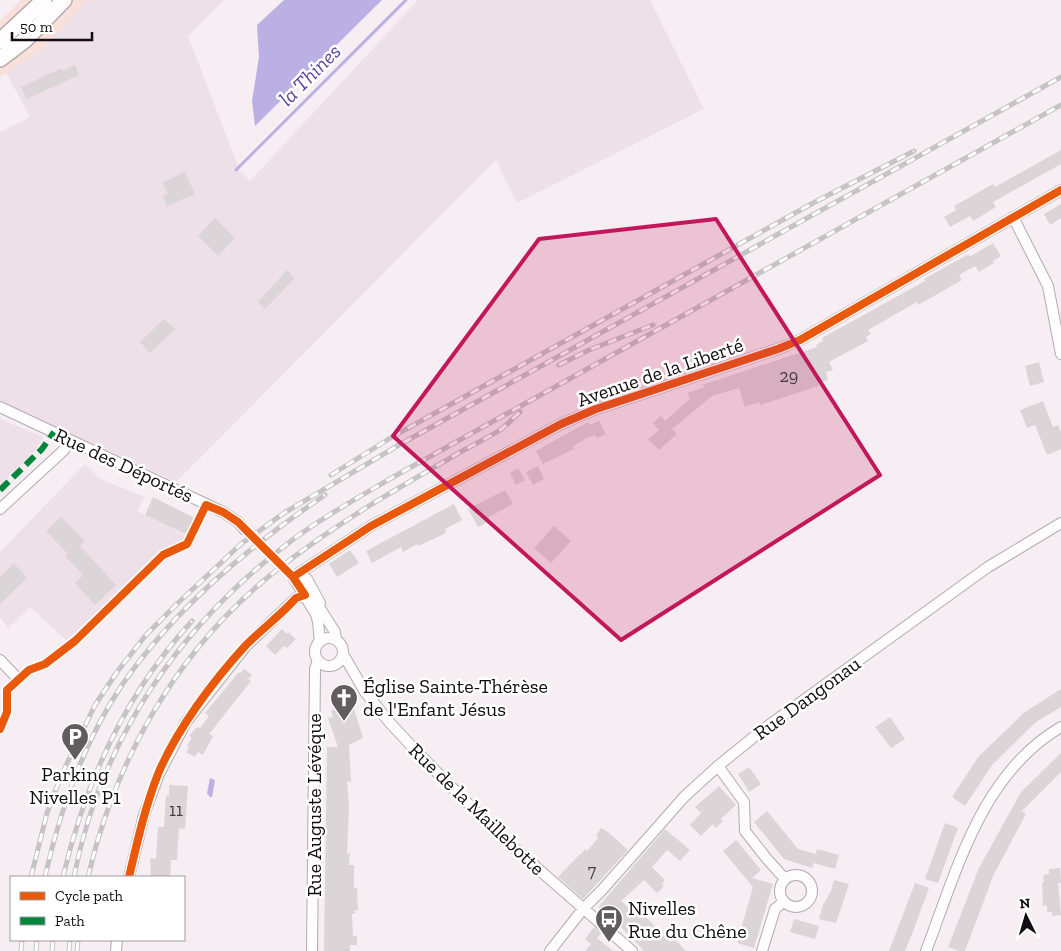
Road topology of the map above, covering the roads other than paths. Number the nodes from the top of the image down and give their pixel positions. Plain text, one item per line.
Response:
1 (44, 0) edge
2 (64, 0) edge
3 (0, 41) edge
4 (0, 59) edge
5 (1061, 190) edge
6 (1013, 217) junction
7 (1061, 354) edge
8 (0, 406) edge
9 (70, 440) junction
10 (0, 509) edge
11 (1061, 523) edge
12 (244, 529) tunnel mouth
13 (293, 577) junction
14 (305, 595) junction
15 (326, 616) junction
16 (336, 640) junction
17 (320, 642) junction
18 (343, 654) junction
19 (0, 660) edge
20 (318, 660) junction
21 (18, 679) dead end
22 (1061, 727) edge
23 (718, 766) junction
24 (129, 876) edge
25 (785, 879) junction
26 (784, 901) junction
27 (583, 909) junction
28 (312, 951) edge
29 (550, 951) edge
30 (632, 951) edge
31 (762, 951) edge
32 (926, 951) edge

1 - 3 main road
2 - 4 main road
5 - 6 street, Avenue de la Liberté
6 - 7 street
6 - 13 street, Avenue de la Liberté
8 - 9 street, Rue des Déportés
9 - 10 street
9 - 12 street, Rue des Déportés
11 - 23 street, Rue Dangonau
13 - 14 street
13 - 15 street
14 - 15 street
14 - 17 street
14 - 24 street
15 - 16 street
16 - 17 street
16 - 18 street
17 - 20 street
18 - 20 street
18 - 27 street, Rue de la Maillebotte
19 - 21 street
20 - 28 street, Rue Auguste Lévéque
22 - 32 street
23 - 25 street
23 - 27 street, Rue Dangonau
25 - 26 street
25 - 26 street
26 - 31 street
27 - 29 street, Rue Dangonau
27 - 30 street, Rue de la Maillebotte

